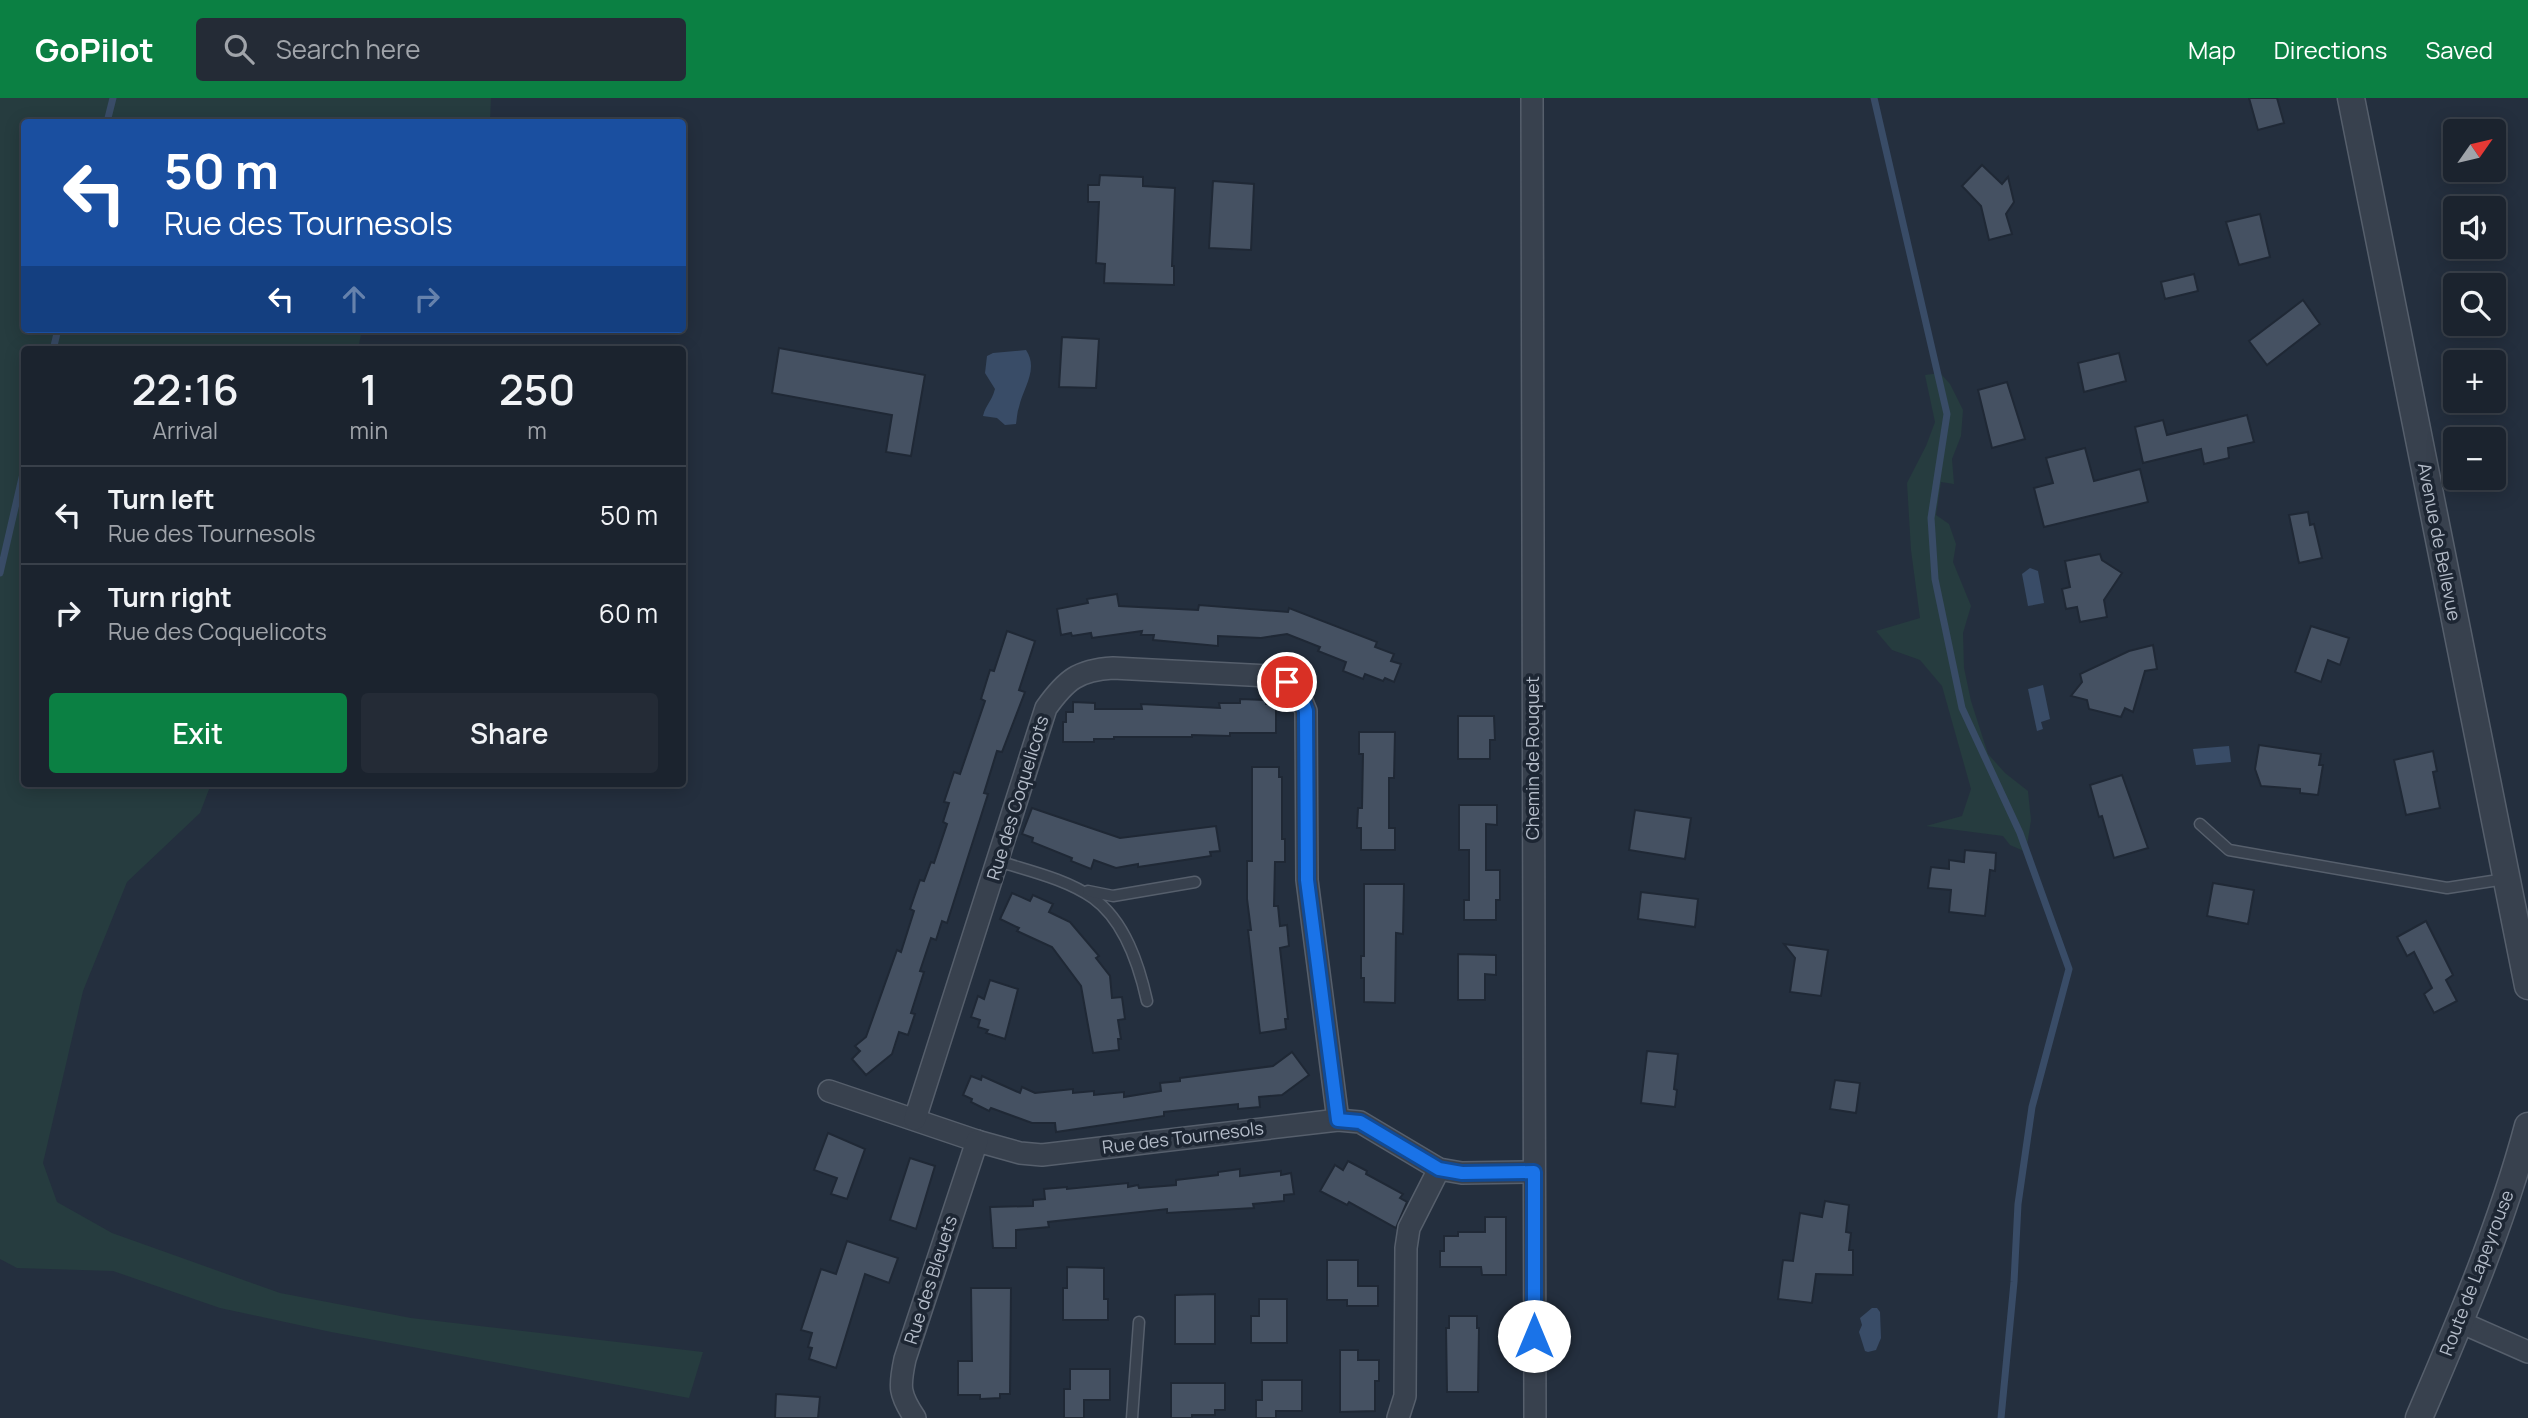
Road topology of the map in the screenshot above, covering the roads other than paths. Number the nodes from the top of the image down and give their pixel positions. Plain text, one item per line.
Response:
1 (1532, 98) edge
2 (2351, 98) edge
3 (2200, 824) dead end
4 (998, 860) junction
5 (2505, 879) junction
6 (1195, 882) dead end
7 (1068, 885) junction
8 (2524, 945) edge
9 (2528, 986) edge
10 (1147, 1001) dead end
11 (829, 1091) dead end
12 (915, 1119) junction
13 (1338, 1120) junction
14 (2528, 1126) edge
15 (977, 1141) junction
16 (1439, 1169) junction
17 (1534, 1172) junction
18 (1139, 1322) dead end
19 (2460, 1322) junction
20 (2528, 1353) edge
21 (915, 1418) edge
22 (1132, 1418) edge
23 (1398, 1418) edge
24 (1535, 1418) edge
25 (2419, 1418) edge

1 - 17 street, Chemin de Rouquet
2 - 5 street, Avenue de Bellevue
3 - 5 lane
4 - 7 lane
4 - 12 street, Rue des Coquelicots
4 - 13 street, Rue des Coquelicots
5 - 8 street, Avenue de Bellevue
6 - 7 lane
7 - 10 lane
8 - 9 street, Avenue de Bellevue
11 - 12 street, Rue des Tournesols
12 - 15 street, Rue des Tournesols
13 - 15 street, Rue des Tournesols
13 - 16 street, Rue des Tournesols
14 - 19 street, Route de Lapeyrouse
15 - 21 street, Rue des Bleuets
16 - 17 street, Rue des Tournesols
16 - 23 street
17 - 24 street, Chemin de Rouquet
18 - 22 lane
19 - 20 street
19 - 25 street, Route de Lapeyrouse

